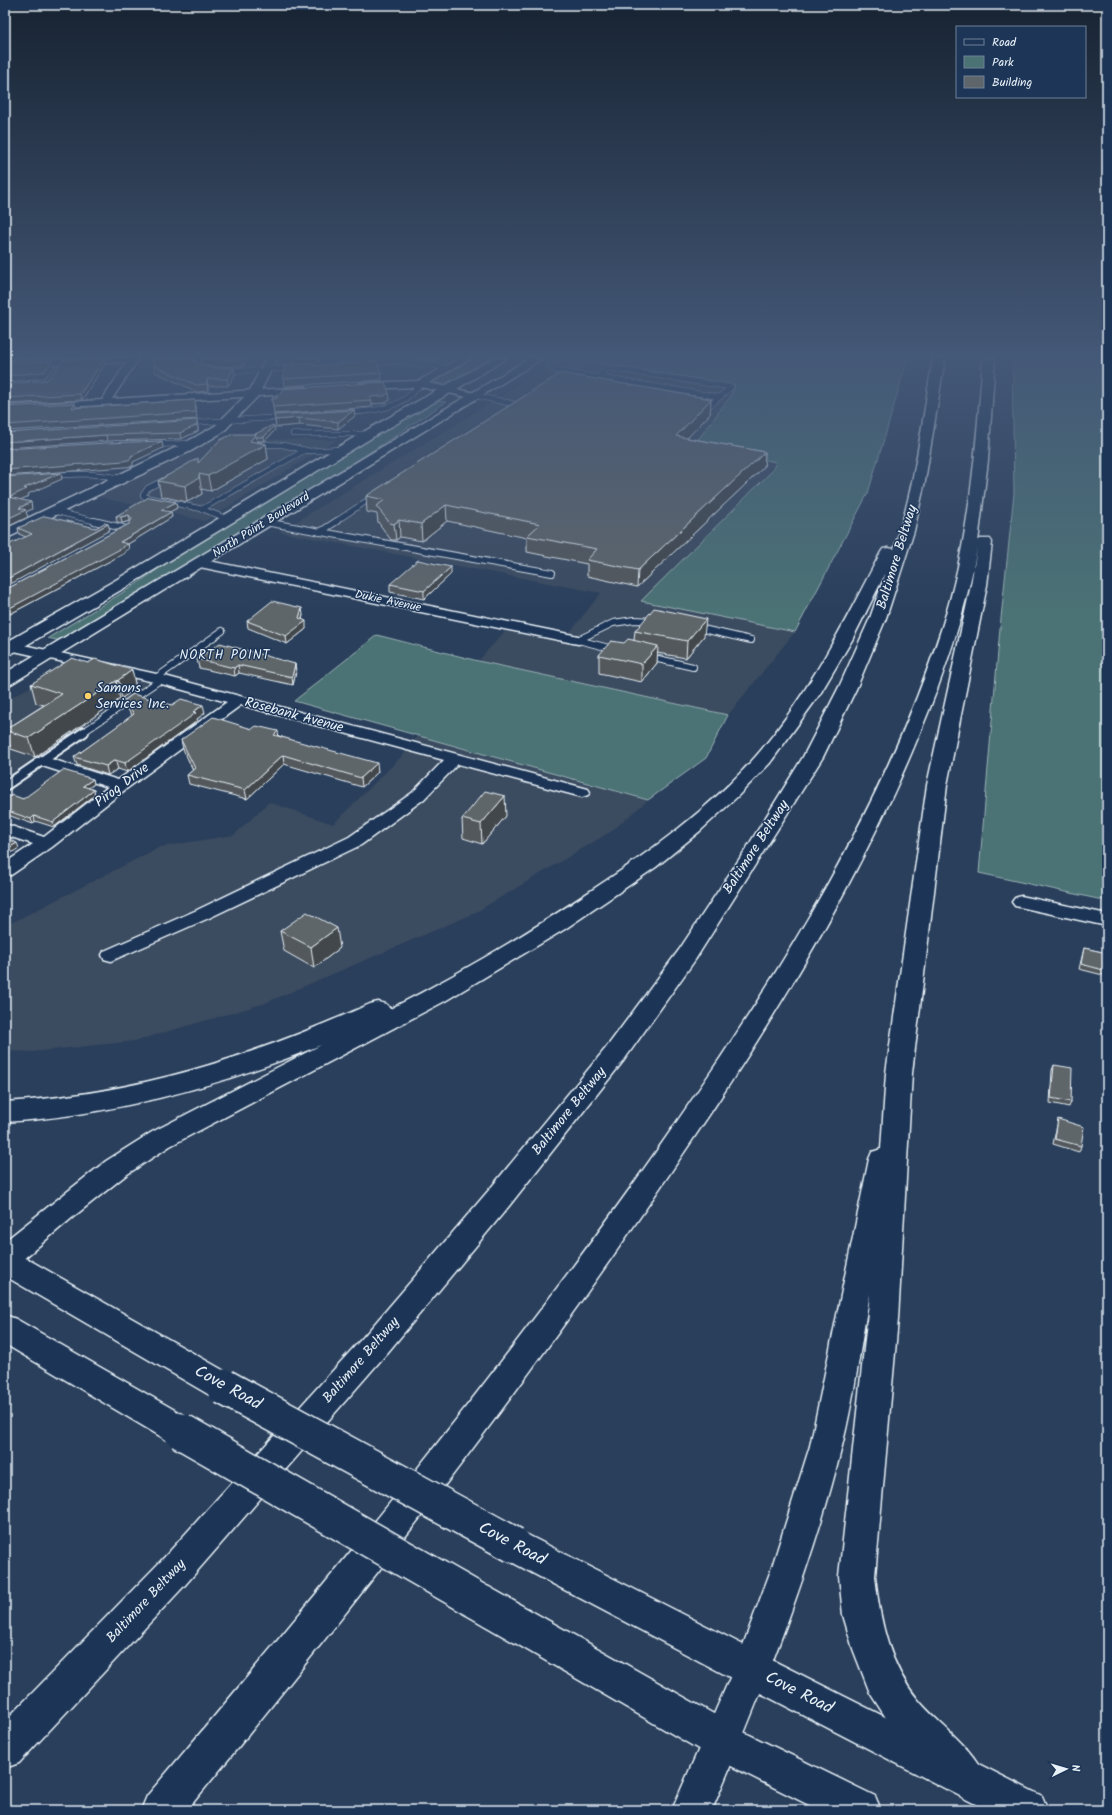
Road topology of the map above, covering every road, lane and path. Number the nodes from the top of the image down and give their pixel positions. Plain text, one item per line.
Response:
1 (354, 443) edge
2 (394, 443) edge
3 (925, 443) edge
4 (982, 443) edge
5 (142, 444) edge
6 (194, 444) joint
7 (246, 444) edge
8 (344, 449) junction
9 (305, 450) junction
10 (176, 474) edge
11 (980, 474) junction
12 (46, 475) edge
13 (122, 478) junction
14 (918, 481) junction
15 (385, 489) edge
16 (202, 509) junction
17 (54, 511) junction
18 (228, 519) junction
19 (265, 522) junction
20 (116, 532) edge
21 (320, 532) junction
22 (5, 535) edge
23 (199, 563) junction
24 (552, 573) dead end
25 (663, 621) edge
26 (685, 626) edge
27 (222, 631) dead end
28 (578, 640) junction
29 (751, 640) dead end
30 (7, 647) edge
31 (624, 651) edge
32 (46, 655) junction
33 (639, 655) edge
34 (693, 667) dead end
35 (158, 679) junction
36 (5, 680) edge
37 (239, 700) junction
38 (455, 758) junction
39 (42, 761) junction
40 (5, 786) edge
41 (120, 786) junction
42 (582, 792) dead end
43 (5, 829) edge
44 (46, 843) junction
45 (5, 871) edge
46 (1021, 902) dead end
47 (1107, 920) edge
48 (557, 924) junction
49 (111, 954) dead end
50 (899, 1073) junction
51 (5, 1112) edge
52 (5, 1260) edge
53 (5, 1328) edge
54 (752, 1669) junction
55 (722, 1740) junction
56 (5, 1749) edge
57 (965, 1778) junction
58 (1023, 1808) edge
59 (160, 1810) edge
60 (692, 1810) edge
61 (861, 1810) edge

1 - 8 main road, North Point Boulevard
2 - 19 main road, North Point Boulevard
3 - 14 main road, Baltimore Beltway
4 - 11 main road
5 - 6 lane
6 - 13 main road
7 - 9 lane
8 - 9 lane
8 - 18 main road, North Point Boulevard
9 - 16 lane
10 - 16 lane
11 - 50 main road
11 - 59 main road
12 - 13 lane
13 - 17 main road
14 - 48 main road
14 - 56 main road, Baltimore Beltway
15 - 21 lane
16 - 18 lane
17 - 20 lane
17 - 22 main road
18 - 30 main road, North Point Boulevard
19 - 21 lane
19 - 23 main road, North Point Boulevard
21 - 24 lane
23 - 28 street, Dukie Avenue
23 - 32 main road, North Point Boulevard
25 - 28 lane
26 - 29 lane
27 - 35 lane
28 - 31 lane
30 - 32 street, Rosebank Avenue
32 - 35 street, Rosebank Avenue
32 - 36 main road, North Point Boulevard
33 - 34 lane
35 - 37 street, Rosebank Avenue
35 - 39 lane
37 - 38 street, Rosebank Avenue
37 - 41 street, Pirog Drive
38 - 42 street, Rosebank Avenue
38 - 49 street
39 - 40 lane
39 - 41 street
41 - 44 street, Pirog Drive
43 - 44 street
44 - 45 street, Pirog Drive
46 - 47 street
48 - 51 main road
48 - 52 main road
50 - 54 main road
50 - 57 main road
52 - 54 main road, Cove Road, bridge
53 - 55 main road, bridge
54 - 55 main road
54 - 57 main road, Cove Road
55 - 60 main road
55 - 61 main road
57 - 58 main road, Cove Road

